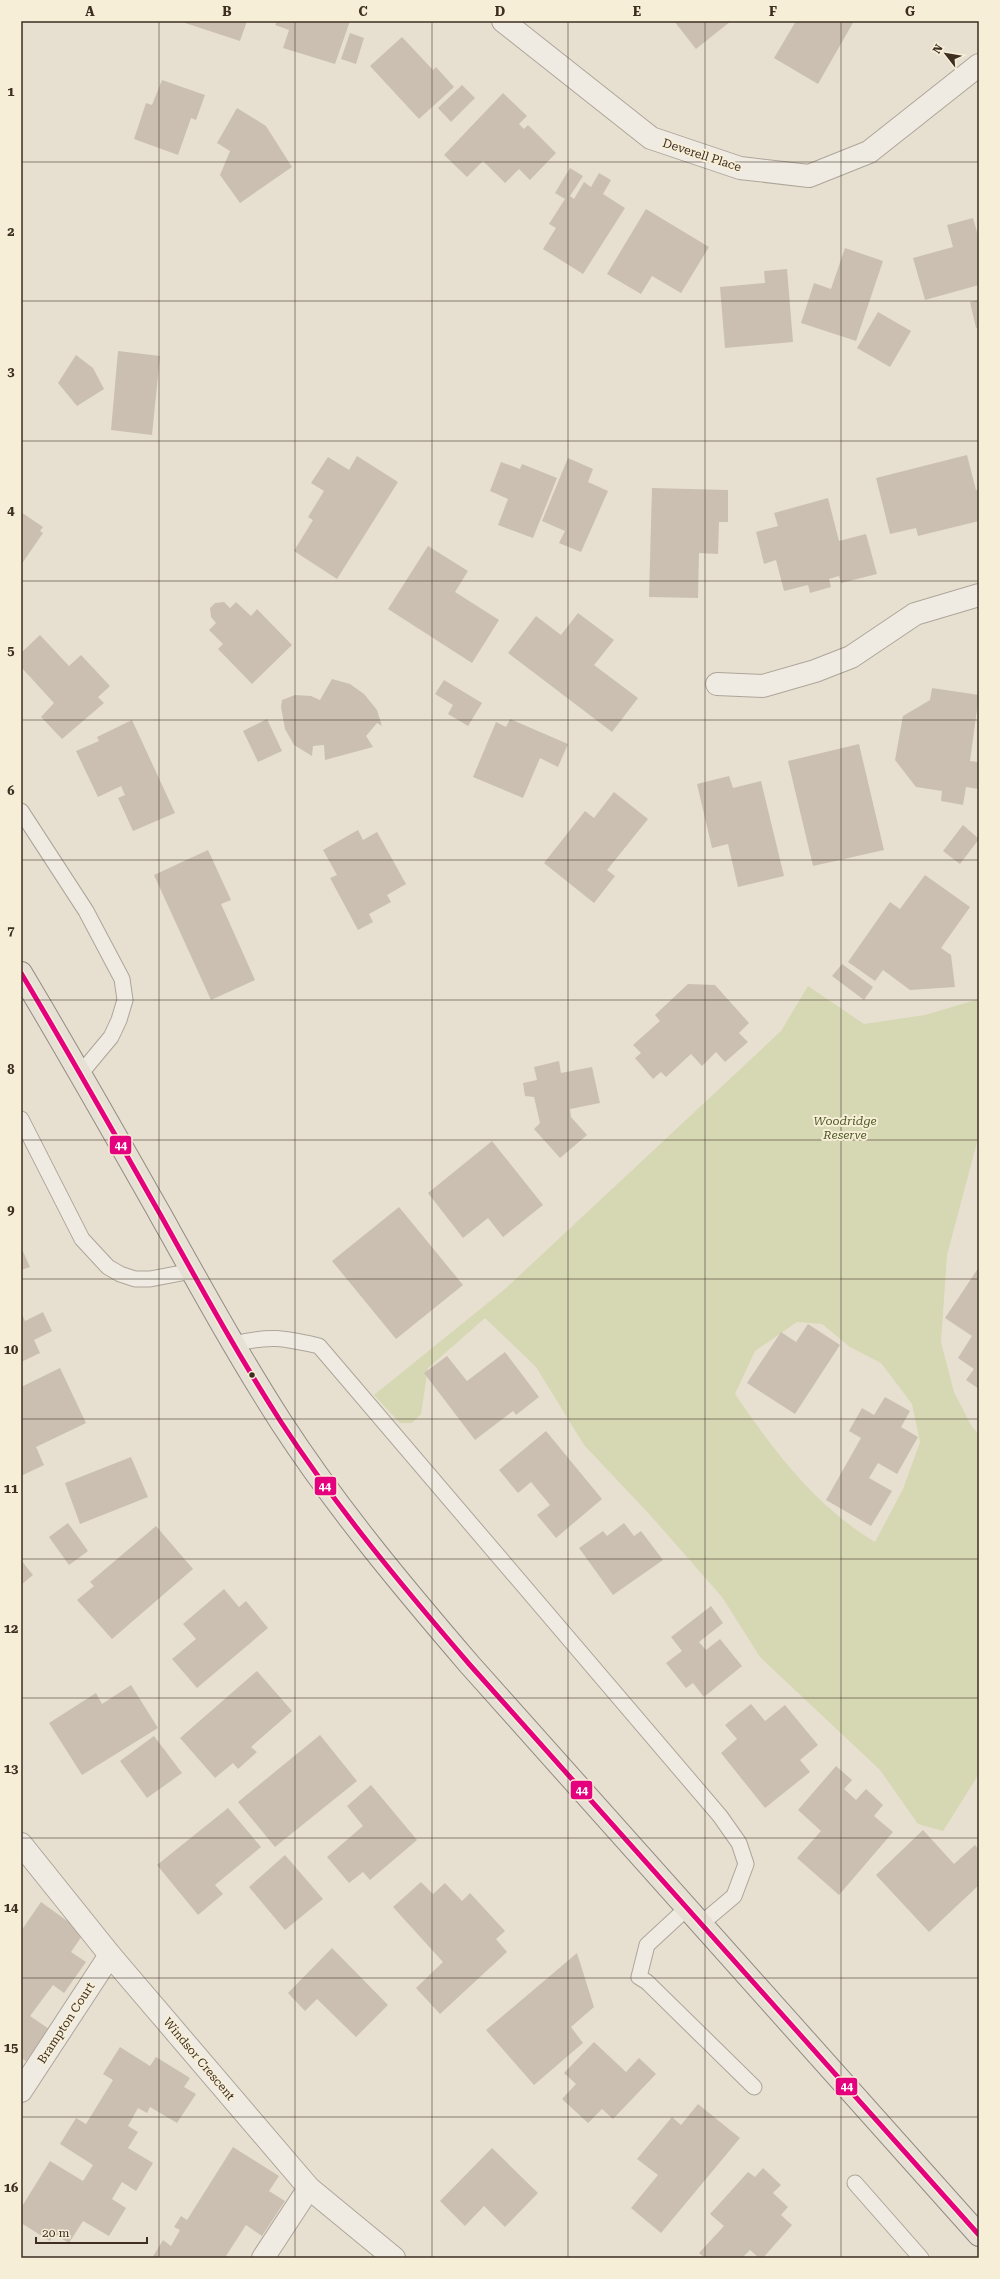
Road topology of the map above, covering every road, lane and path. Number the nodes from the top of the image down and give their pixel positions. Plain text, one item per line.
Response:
1 (504, 21) edge
2 (979, 65) edge
3 (979, 595) edge
4 (717, 684) dead end
5 (21, 811) edge
6 (21, 973) edge
7 (81, 1073) junction
8 (21, 1119) edge
9 (192, 1271) junction
10 (234, 1344) junction
11 (21, 1844) edge
12 (694, 1916) junction
13 (110, 1955) junction
14 (754, 2087) dead end
15 (21, 2091) edge
16 (855, 2183) dead end
17 (309, 2188) junction
18 (979, 2235) edge
19 (264, 2258) edge
20 (394, 2258) edge
21 (921, 2258) edge

1 - 2 street, Deverell Place
3 - 4 street
5 - 7 lane
6 - 7 main road
7 - 9 main road
8 - 9 lane
9 - 10 main road
10 - 12 main road
10 - 12 lane
11 - 13 street, Windsor Crescent
12 - 14 lane
12 - 18 main road
13 - 15 street, Brampton Court
13 - 17 street, Windsor Crescent
16 - 21 lane
17 - 19 street
17 - 20 street, Windsor Crescent

